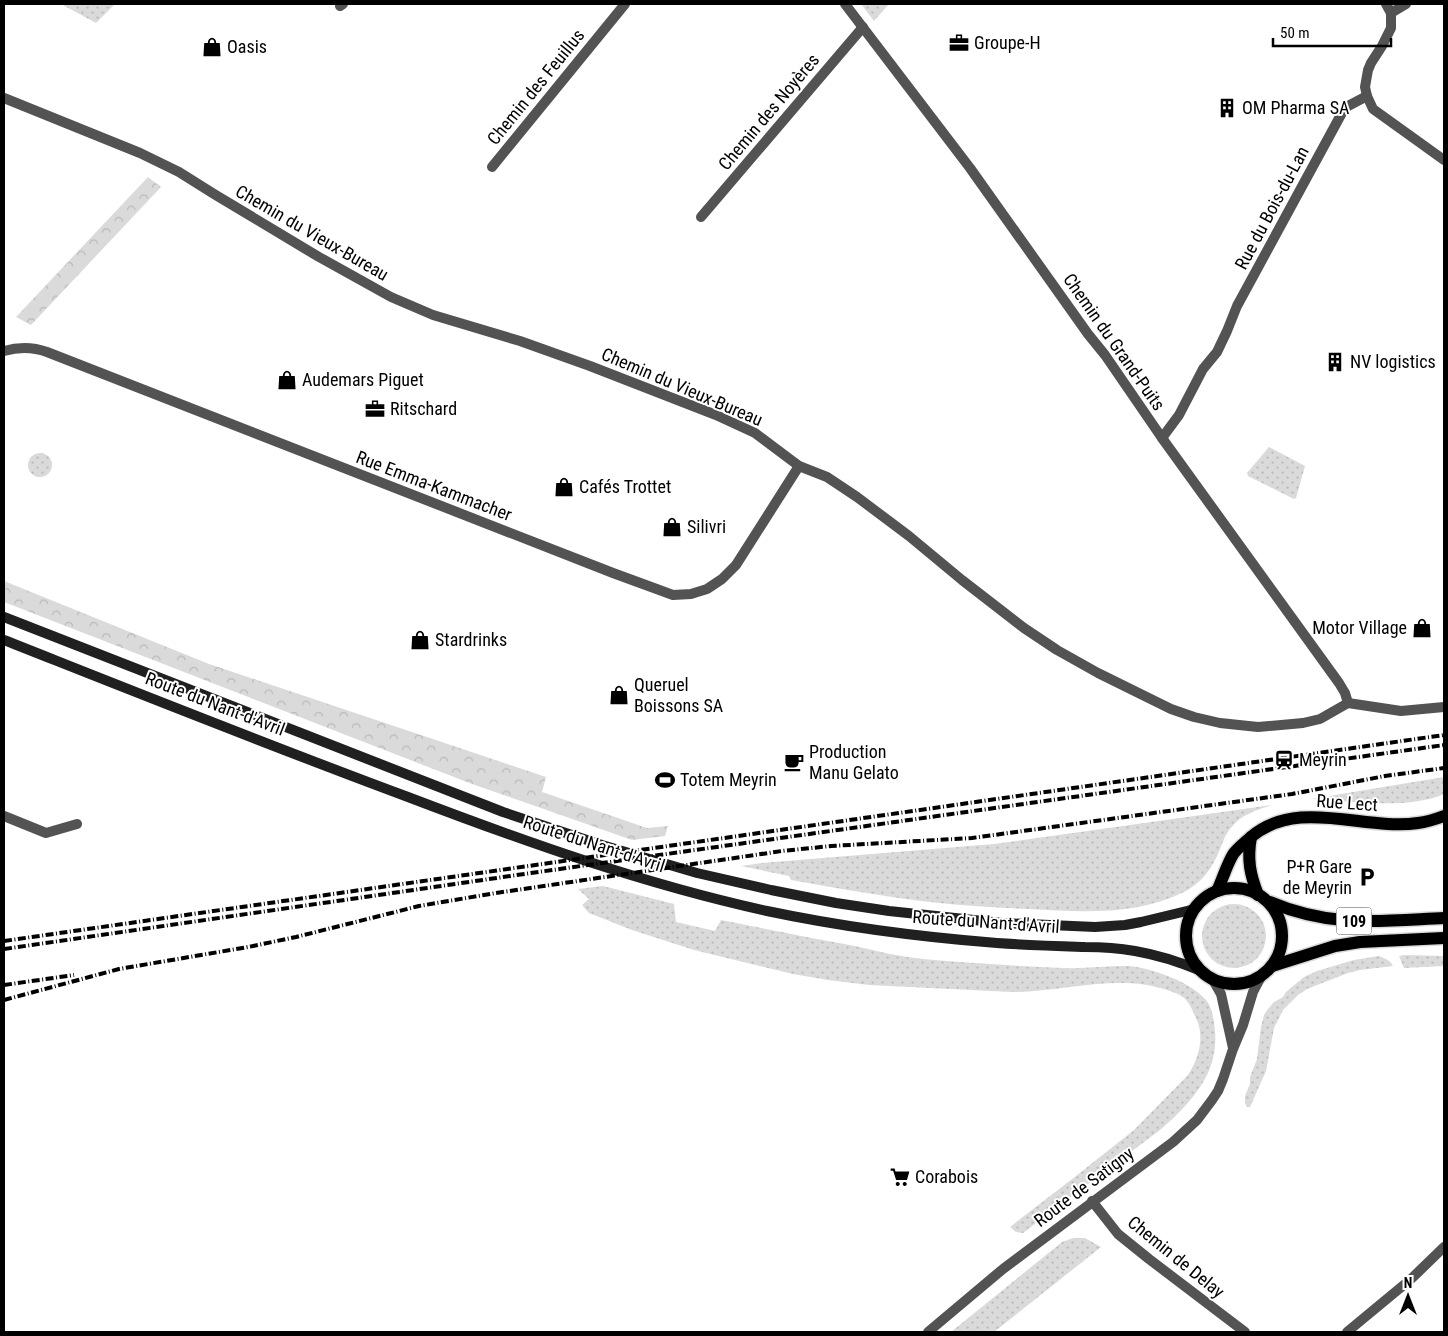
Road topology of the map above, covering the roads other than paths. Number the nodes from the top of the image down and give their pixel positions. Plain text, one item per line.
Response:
1 (625, 4) edge
2 (845, 4) edge
3 (1406, 4) edge
4 (1388, 8) edge
5 (863, 27) junction
6 (1367, 96) junction
7 (4, 98) edge
8 (1444, 160) edge
9 (492, 167) dead end
10 (701, 217) dead end
11 (4, 351) edge
12 (1162, 438) junction
13 (799, 466) junction
14 (4, 617) edge
15 (4, 640) edge
16 (1348, 703) junction
17 (1444, 707) edge
18 (4, 816) edge
19 (1444, 816) edge
20 (77, 824) dead end
21 (1251, 837) junction
22 (1217, 891) junction
23 (1262, 898) junction
24 (1195, 909) junction
25 (1444, 918) edge
26 (1444, 938) edge
27 (1272, 966) junction
28 (1201, 971) junction
29 (1261, 977) junction
30 (1214, 980) junction
31 (1233, 1049) junction
32 (1092, 1201) junction
33 (1444, 1247) edge
34 (928, 1332) edge
35 (1245, 1332) edge
36 (1347, 1332) edge

1 - 9 street, Chemin des Feuillus
2 - 5 street, Chemin du Grand-Puits
3 - 4 street
4 - 6 street
5 - 10 street, Chemin des Noyères
5 - 12 street, Chemin du Grand-Puits
6 - 8 street
6 - 12 street, Rue du Bois-du-Lan
7 - 13 street, Chemin du Vieux-Bureau
11 - 13 street, Rue Emma-Kammacher
12 - 16 street, Chemin du Grand-Puits
13 - 16 street, Chemin du Vieux-Bureau
14 - 24 main road, Route du Nant-d'Avril
15 - 28 main road, Route du Nant-d'Avril
16 - 17 street
18 - 20 street
19 - 21 main road, Rue Lect
21 - 22 main road, Rue Lect
21 - 23 main road
22 - 23 main road
22 - 24 main road
23 - 25 main road, 109
23 - 27 main road
24 - 28 main road
26 - 27 main road, 109
27 - 29 main road
28 - 30 main road
29 - 30 main road
29 - 31 street, Route de Satigny
30 - 31 street, Route de Satigny
31 - 32 street, Route de Satigny
32 - 34 street, Route de Satigny
32 - 35 street, Chemin de Delay
33 - 36 street

